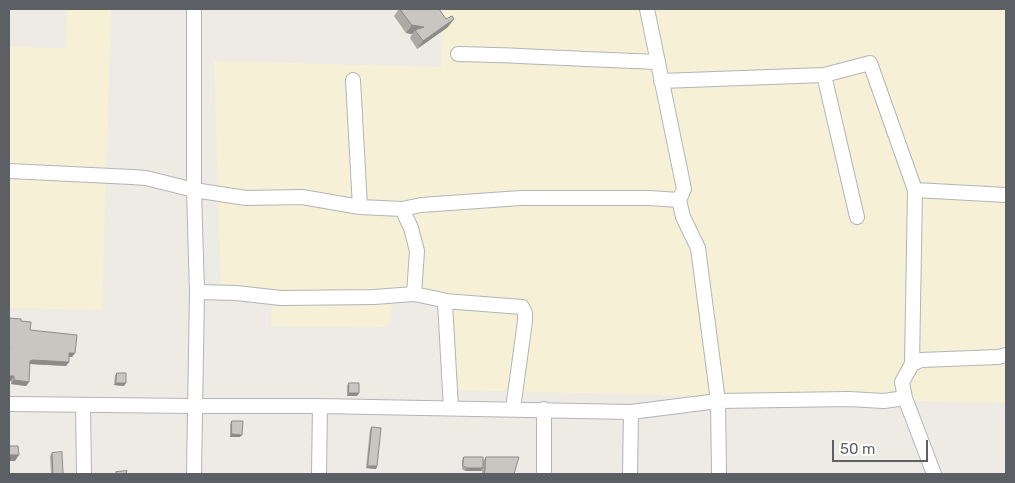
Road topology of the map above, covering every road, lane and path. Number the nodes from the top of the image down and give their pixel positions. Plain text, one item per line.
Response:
1 (194, 9) edge
2 (646, 9) edge
3 (458, 54) dead end
4 (657, 62) junction
5 (824, 75) junction
6 (353, 80) dead end
7 (661, 81) junction
8 (9, 171) edge
9 (194, 190) junction
10 (914, 190) junction
11 (1006, 195) edge
12 (679, 200) junction
13 (360, 207) junction
14 (402, 209) junction
15 (857, 217) dead end
16 (197, 292) junction
17 (414, 294) junction
18 (444, 301) junction
19 (1006, 355) edge
20 (912, 364) junction
21 (905, 398) junction
22 (718, 401) junction
23 (9, 404) edge
24 (83, 405) junction
25 (195, 406) junction
26 (320, 406) junction
27 (451, 408) junction
28 (513, 409) junction
29 (544, 409) junction
30 (631, 412) junction
31 (84, 474) edge
32 (194, 474) edge
33 (319, 474) edge
34 (544, 474) edge
35 (630, 474) edge
36 (719, 474) edge
37 (934, 474) edge

1 - 9 street
2 - 4 street
3 - 4 street
4 - 7 street
5 - 7 street
5 - 10 street
5 - 15 street
6 - 13 street
7 - 12 street
8 - 9 street
9 - 13 street
9 - 16 street
10 - 11 street
10 - 20 street
12 - 14 street
12 - 22 street
13 - 14 street
14 - 17 street
16 - 17 street
16 - 25 street
17 - 18 street
18 - 27 street
18 - 28 street
19 - 20 street
20 - 21 street
21 - 22 street
21 - 37 street
22 - 30 street
22 - 36 street
23 - 24 street
24 - 25 street
24 - 31 street
25 - 26 street
25 - 32 street
26 - 27 street
26 - 33 street
27 - 28 street
28 - 29 street
29 - 30 street
29 - 34 street
30 - 35 street

